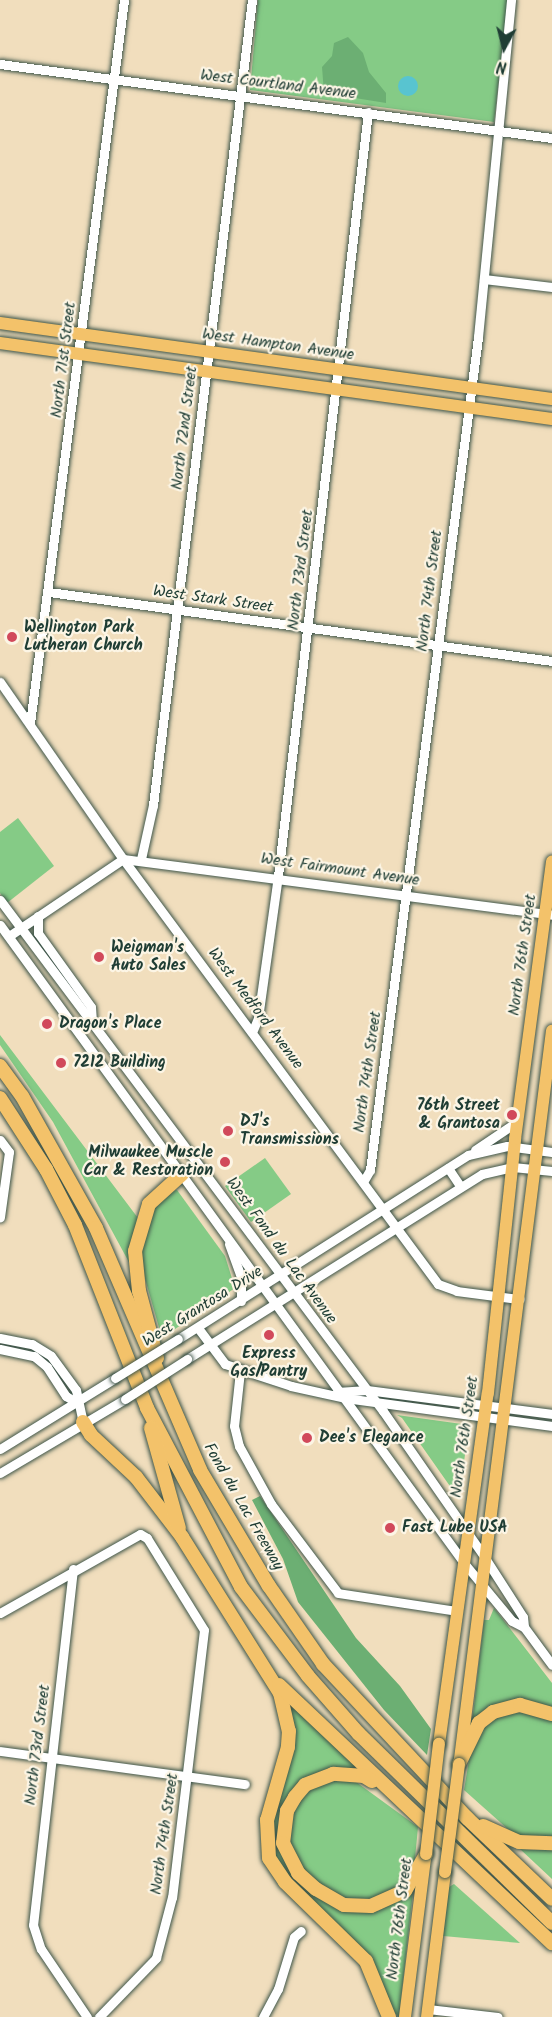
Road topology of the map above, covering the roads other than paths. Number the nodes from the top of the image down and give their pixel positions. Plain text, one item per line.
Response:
1 (124, 0) edge
2 (252, 0) edge
3 (511, 0) edge
4 (0, 64) edge
5 (114, 80) junction
6 (242, 95) junction
7 (368, 112) junction
8 (498, 131) junction
9 (552, 138) edge
10 (484, 279) junction
11 (552, 286) edge
12 (0, 322) edge
13 (82, 334) junction
14 (0, 343) edge
15 (210, 352) junction
16 (79, 355) junction
17 (341, 370) junction
18 (207, 372) junction
19 (472, 388) junction
20 (338, 389) junction
21 (552, 399) edge
22 (469, 408) junction
23 (552, 419) edge
24 (49, 592) junction
25 (177, 610) junction
26 (309, 627) junction
27 (438, 647) junction
28 (552, 662) edge
29 (0, 682) edge
30 (30, 723) junction
31 (123, 859) junction
32 (141, 859) junction
33 (552, 861) edge
34 (278, 876) junction
35 (407, 895) junction
36 (0, 900) edge
37 (549, 914) edge
38 (38, 916) junction
39 (0, 925) edge
40 (20, 928) junction
41 (9, 936) junction
42 (92, 1020) junction
43 (253, 1030) junction
44 (552, 1031) edge
45 (0, 1066) edge
46 (0, 1098) edge
47 (518, 1121) junction
48 (0, 1140) edge
49 (514, 1147) junction
50 (536, 1150) junction
51 (190, 1152) junction
52 (552, 1152) edge
53 (468, 1155) junction
54 (513, 1167) junction
55 (448, 1168) junction
56 (533, 1168) junction
57 (552, 1171) edge
58 (182, 1174) junction
59 (363, 1182) junction
60 (460, 1186) junction
61 (382, 1209) junction
62 (0, 1217) edge
63 (221, 1226) junction
64 (395, 1230) junction
65 (281, 1276) junction
66 (265, 1287) junction
67 (293, 1294) junction
68 (500, 1295) junction
69 (519, 1299) junction
70 (241, 1301) junction
71 (276, 1304) junction
72 (198, 1328) junction
73 (0, 1338) edge
74 (208, 1346) junction
75 (0, 1348) edge
76 (240, 1371) junction
77 (367, 1390) junction
78 (342, 1394) junction
79 (166, 1395) junction
80 (376, 1402) junction
81 (77, 1404) junction
82 (147, 1408) junction
83 (484, 1411) junction
84 (504, 1414) junction
85 (552, 1414) edge
86 (83, 1422) junction
87 (552, 1426) edge
88 (0, 1449) edge
89 (0, 1473) edge
90 (468, 1535) junction
91 (182, 1537) junction
92 (485, 1558) junction
93 (464, 1563) junction
94 (73, 1569) junction
95 (482, 1583) junction
96 (457, 1611) junction
97 (0, 1612) edge
98 (524, 1627) junction
99 (552, 1665) edge
100 (265, 1667) junction
101 (552, 1714) edge
102 (0, 1751) edge
103 (53, 1758) junction
104 (459, 1764) junction
105 (188, 1777) junction
106 (245, 1784) dead end
107 (384, 1788) junction
108 (467, 1818) junction
109 (552, 1843) edge
110 (426, 1854) junction
111 (552, 1899) edge
112 (552, 1923) edge
113 (301, 1931) dead end
114 (552, 1943) edge
115 (427, 2013) edge
116 (87, 2017) edge
117 (99, 2017) edge
118 (263, 2017) edge
119 (389, 2017) edge
120 (405, 2017) edge
121 (498, 2017) edge

1 - 5 street, North 71st Street
2 - 6 street, North 72nd Street
3 - 8 street, North 74th Street
4 - 5 street, West Courtland Avenue
5 - 6 street, West Courtland Avenue
5 - 13 street, North 71st Street
6 - 7 street, West Courtland Avenue
6 - 15 street, North 72nd Street
7 - 8 street, West Courtland Avenue
7 - 17 street, North 73rd Street
8 - 9 street, West Courtland Avenue
8 - 10 street, North 74th Street
10 - 11 street
10 - 19 street, North 74th Street
12 - 13 main road, West Hampton Avenue
13 - 15 main road, West Hampton Avenue
13 - 16 street, North 71st Street
14 - 16 main road
15 - 17 main road, West Hampton Avenue
15 - 18 street, North 72nd Street
16 - 18 main road
16 - 24 street, North 71st Street
17 - 19 main road, West Hampton Avenue
17 - 20 street, North 73rd Street
18 - 20 main road
18 - 25 street, North 72nd Street
19 - 21 main road, West Hampton Avenue
19 - 22 street, North 74th Street
20 - 22 main road
20 - 26 street, North 73rd Street
22 - 23 main road
22 - 27 street, North 74th Street
24 - 25 street, West Stark Street
24 - 30 street, North 71st Street
25 - 26 street, West Stark Street
25 - 32 street, North 72nd Street
26 - 27 street, West Stark Street
26 - 34 street, North 73rd Street
27 - 28 street, West Stark Street
27 - 35 street, North 74th Street
29 - 30 street, West Medford Avenue
30 - 31 street, West Medford Avenue
31 - 32 street, West Fairmount Avenue
31 - 38 street
31 - 43 street, West Medford Avenue
32 - 34 street, West Fairmount Avenue
33 - 37 main road, North 76th Street
34 - 35 street, West Fairmount Avenue
34 - 43 street, North 73rd Street
35 - 37 street, West Fairmount Avenue
35 - 59 street, North 74th Street
36 - 40 street, West Fond du Lac Avenue
37 - 47 main road, North 76th Street
38 - 40 street
38 - 42 street
39 - 41 street, West Fond du Lac Avenue
40 - 41 street
40 - 42 street, West Fond du Lac Avenue
41 - 58 street, West Fond du Lac Avenue
42 - 51 street, West Fond du Lac Avenue
43 - 59 street, West Medford Avenue
44 - 50 main road
45 - 79 highway, Fond du Lac Freeway
46 - 82 highway
47 - 49 main road, North 76th Street
47 - 53 street
48 - 62 street
49 - 50 street, West Grantosa Drive
49 - 53 street, West Grantosa Drive
49 - 54 main road, North 76th Street
50 - 52 street, West Grantosa Drive
50 - 56 main road
51 - 58 street
51 - 65 street, West Fond du Lac Avenue
53 - 55 street, West Grantosa Drive
54 - 56 street
54 - 60 street
54 - 68 main road, North 76th Street
55 - 60 street
55 - 61 street, West Grantosa Drive
56 - 57 street
56 - 69 main road
58 - 63 street, West Fond du Lac Avenue
58 - 79 highway
59 - 61 street, West Medford Avenue
60 - 64 street
61 - 64 street, West Medford Avenue
61 - 65 street, West Grantosa Drive
63 - 66 street, West Fond du Lac Avenue
63 - 70 street
64 - 67 street
64 - 68 street, West Medford Avenue
65 - 66 street, West Grantosa Drive
65 - 67 street, West Fond du Lac Avenue
66 - 70 street, West Grantosa Drive
66 - 71 street, West Fond du Lac Avenue
67 - 71 street
67 - 77 street, West Fond du Lac Avenue
68 - 69 street, West Medford Avenue
68 - 83 main road, North 76th Street
69 - 84 main road
70 - 72 street, West Grantosa Drive
71 - 74 street
71 - 78 street, West Fond du Lac Avenue
72 - 74 street
72 - 81 street, West Grantosa Drive, bridge
73 - 81 street
74 - 76 street
74 - 86 street, bridge
75 - 81 street
76 - 78 street
76 - 96 street
77 - 78 street
77 - 80 street, West Fond du Lac Avenue
77 - 83 street
78 - 80 street
78 - 93 street, West Fond du Lac Avenue
79 - 108 highway, Fond du Lac Freeway
80 - 83 street
80 - 90 street, West Fond du Lac Avenue
81 - 86 street
81 - 88 street, West Grantosa Drive
82 - 91 highway
82 - 112 highway
83 - 84 street
83 - 90 main road, North 76th Street
84 - 85 street
84 - 87 street
84 - 92 main road
86 - 89 street
86 - 91 highway
90 - 92 street, West Fond du Lac Avenue
90 - 93 main road, North 76th Street
91 - 100 highway
92 - 95 main road
92 - 98 street, West Fond du Lac Avenue
93 - 95 street, West Fond du Lac Avenue
93 - 96 main road, North 76th Street
94 - 97 street
94 - 103 street, North 73rd Street
94 - 105 street, North 74th Street
95 - 98 street, West Fond du Lac Avenue
95 - 104 main road
96 - 110 main road, North 76th Street, bridge
98 - 99 street, West Fond du Lac Avenue
100 - 107 highway
100 - 119 highway
101 - 104 highway
102 - 103 street
103 - 105 street
103 - 116 street, North 73rd Street
104 - 115 main road, bridge
105 - 106 street
105 - 117 street, North 74th Street
107 - 110 highway
107 - 114 highway
108 - 109 highway
108 - 111 highway, Fond du Lac Freeway
110 - 120 main road, North 76th Street
113 - 118 street
115 - 121 street

